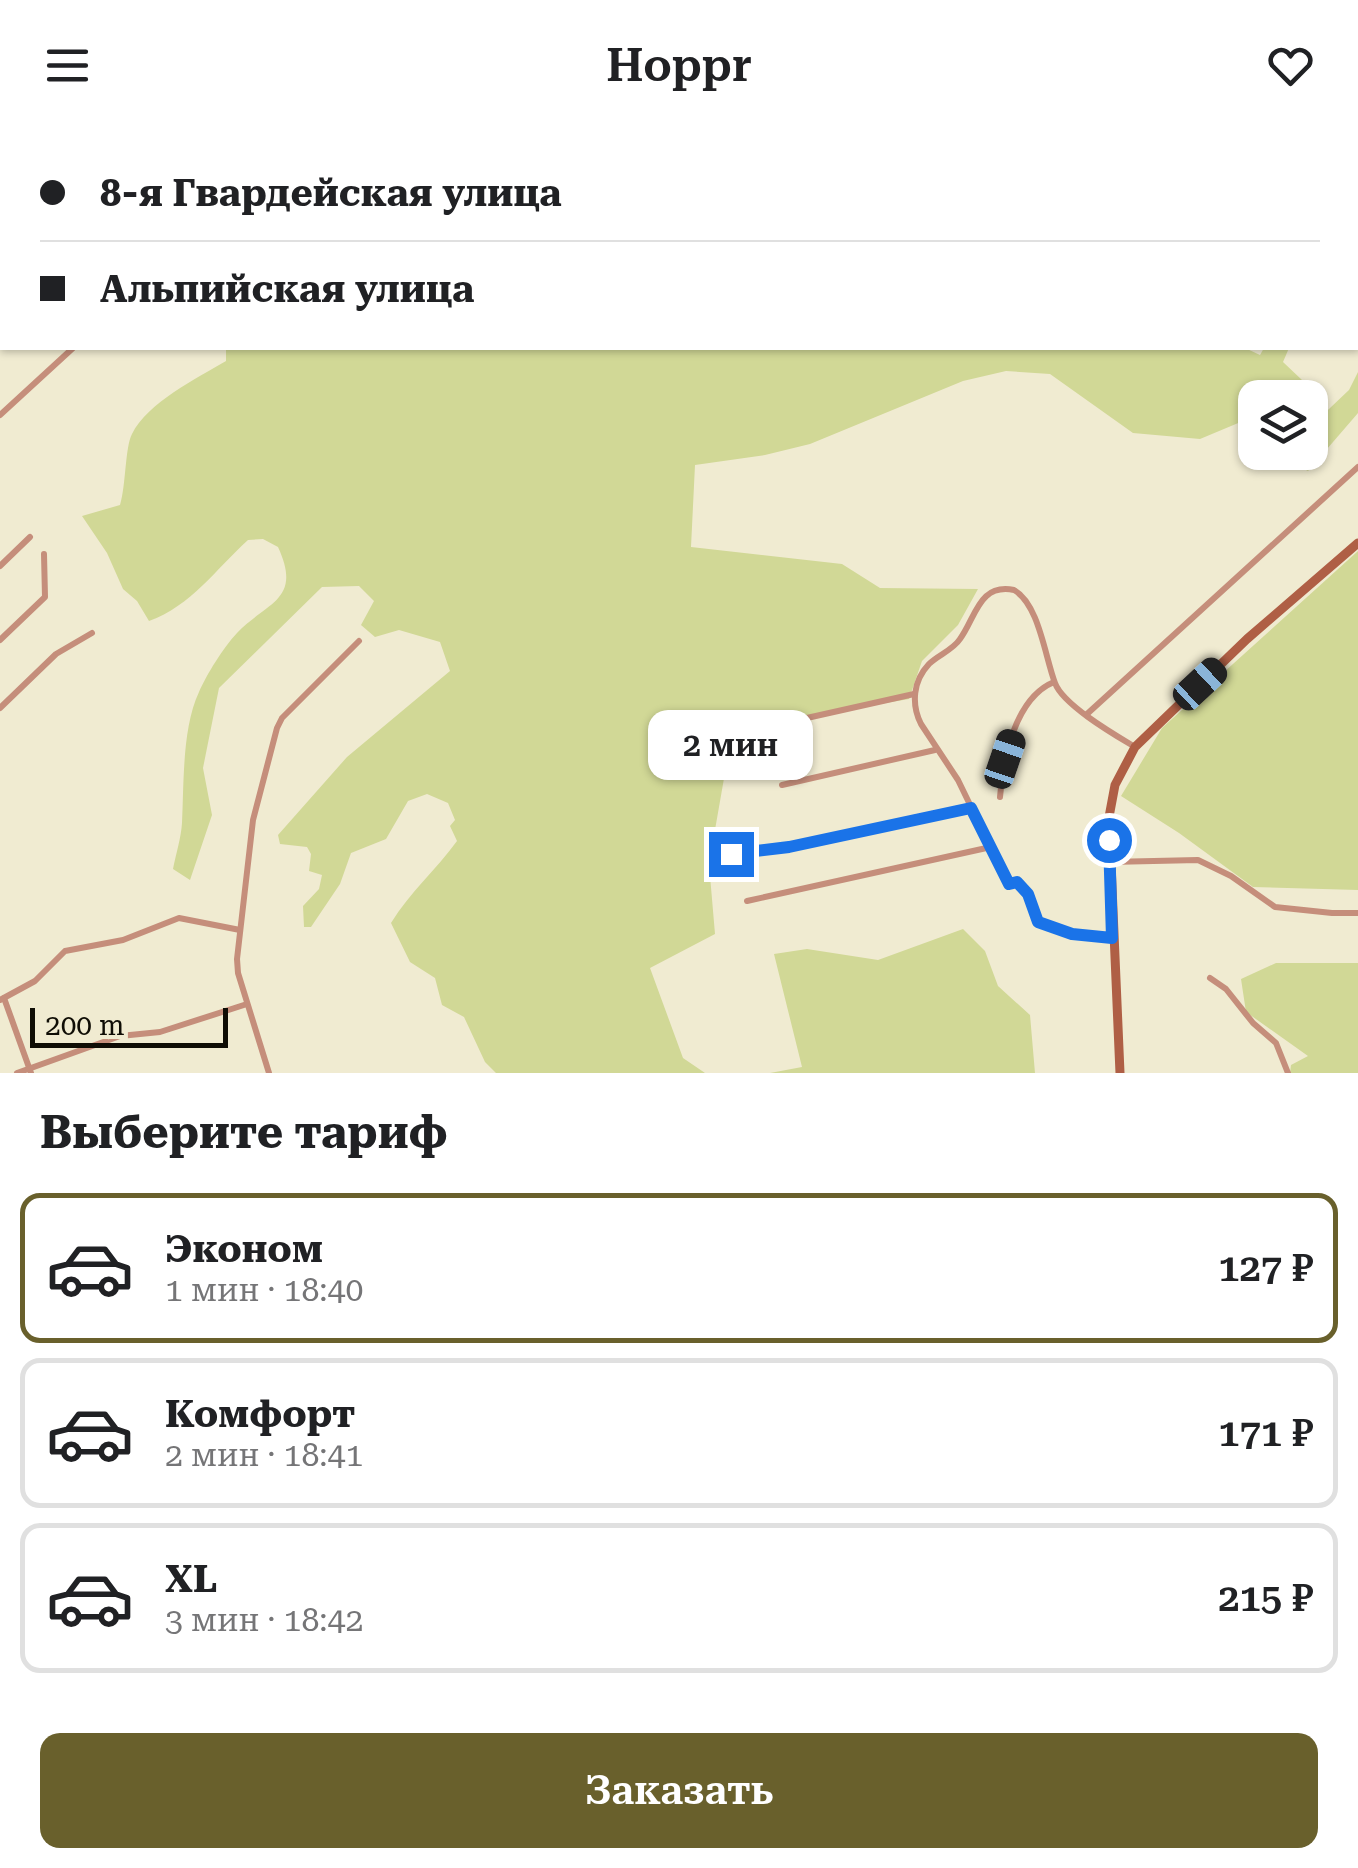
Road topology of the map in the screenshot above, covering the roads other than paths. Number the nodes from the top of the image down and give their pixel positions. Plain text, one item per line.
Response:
1 (72, 350) edge
2 (0, 416) edge
3 (1358, 467) edge
4 (30, 537) dead end
5 (1358, 543) edge
6 (44, 554) dead end
7 (0, 566) edge
8 (92, 634) dead end
9 (0, 640) edge
10 (359, 641) dead end
11 (1054, 682) junction
12 (914, 694) junction
13 (0, 708) edge
14 (1087, 714) junction
15 (789, 722) dead end
16 (1135, 747) junction
17 (936, 750) junction
18 (782, 785) dead end
19 (1000, 797) dead end
20 (971, 808) junction
21 (991, 847) junction
22 (731, 854) dead end
23 (1110, 862) junction
24 (747, 901) dead end
25 (1358, 913) edge
26 (240, 930) junction
27 (1112, 938) junction
28 (1210, 978) dead end
29 (2, 999) edge
30 (247, 1004) junction
31 (30, 1071) edge
32 (1289, 1071) edge
33 (17, 1073) edge
34 (270, 1073) edge
35 (1120, 1073) edge

1 - 2 street
3 - 14 street
4 - 7 street
5 - 16 street
6 - 9 street
8 - 13 street
10 - 26 street
11 - 12 street
11 - 14 street
11 - 19 street
12 - 15 street
12 - 17 street
14 - 16 street
16 - 23 street
17 - 18 street
17 - 20 street
20 - 21 street
20 - 22 street
21 - 24 street
21 - 27 street
23 - 25 street
23 - 27 street
26 - 29 street
26 - 30 street
27 - 35 street
28 - 32 street
29 - 31 street
30 - 31 street
30 - 34 street
31 - 33 street

